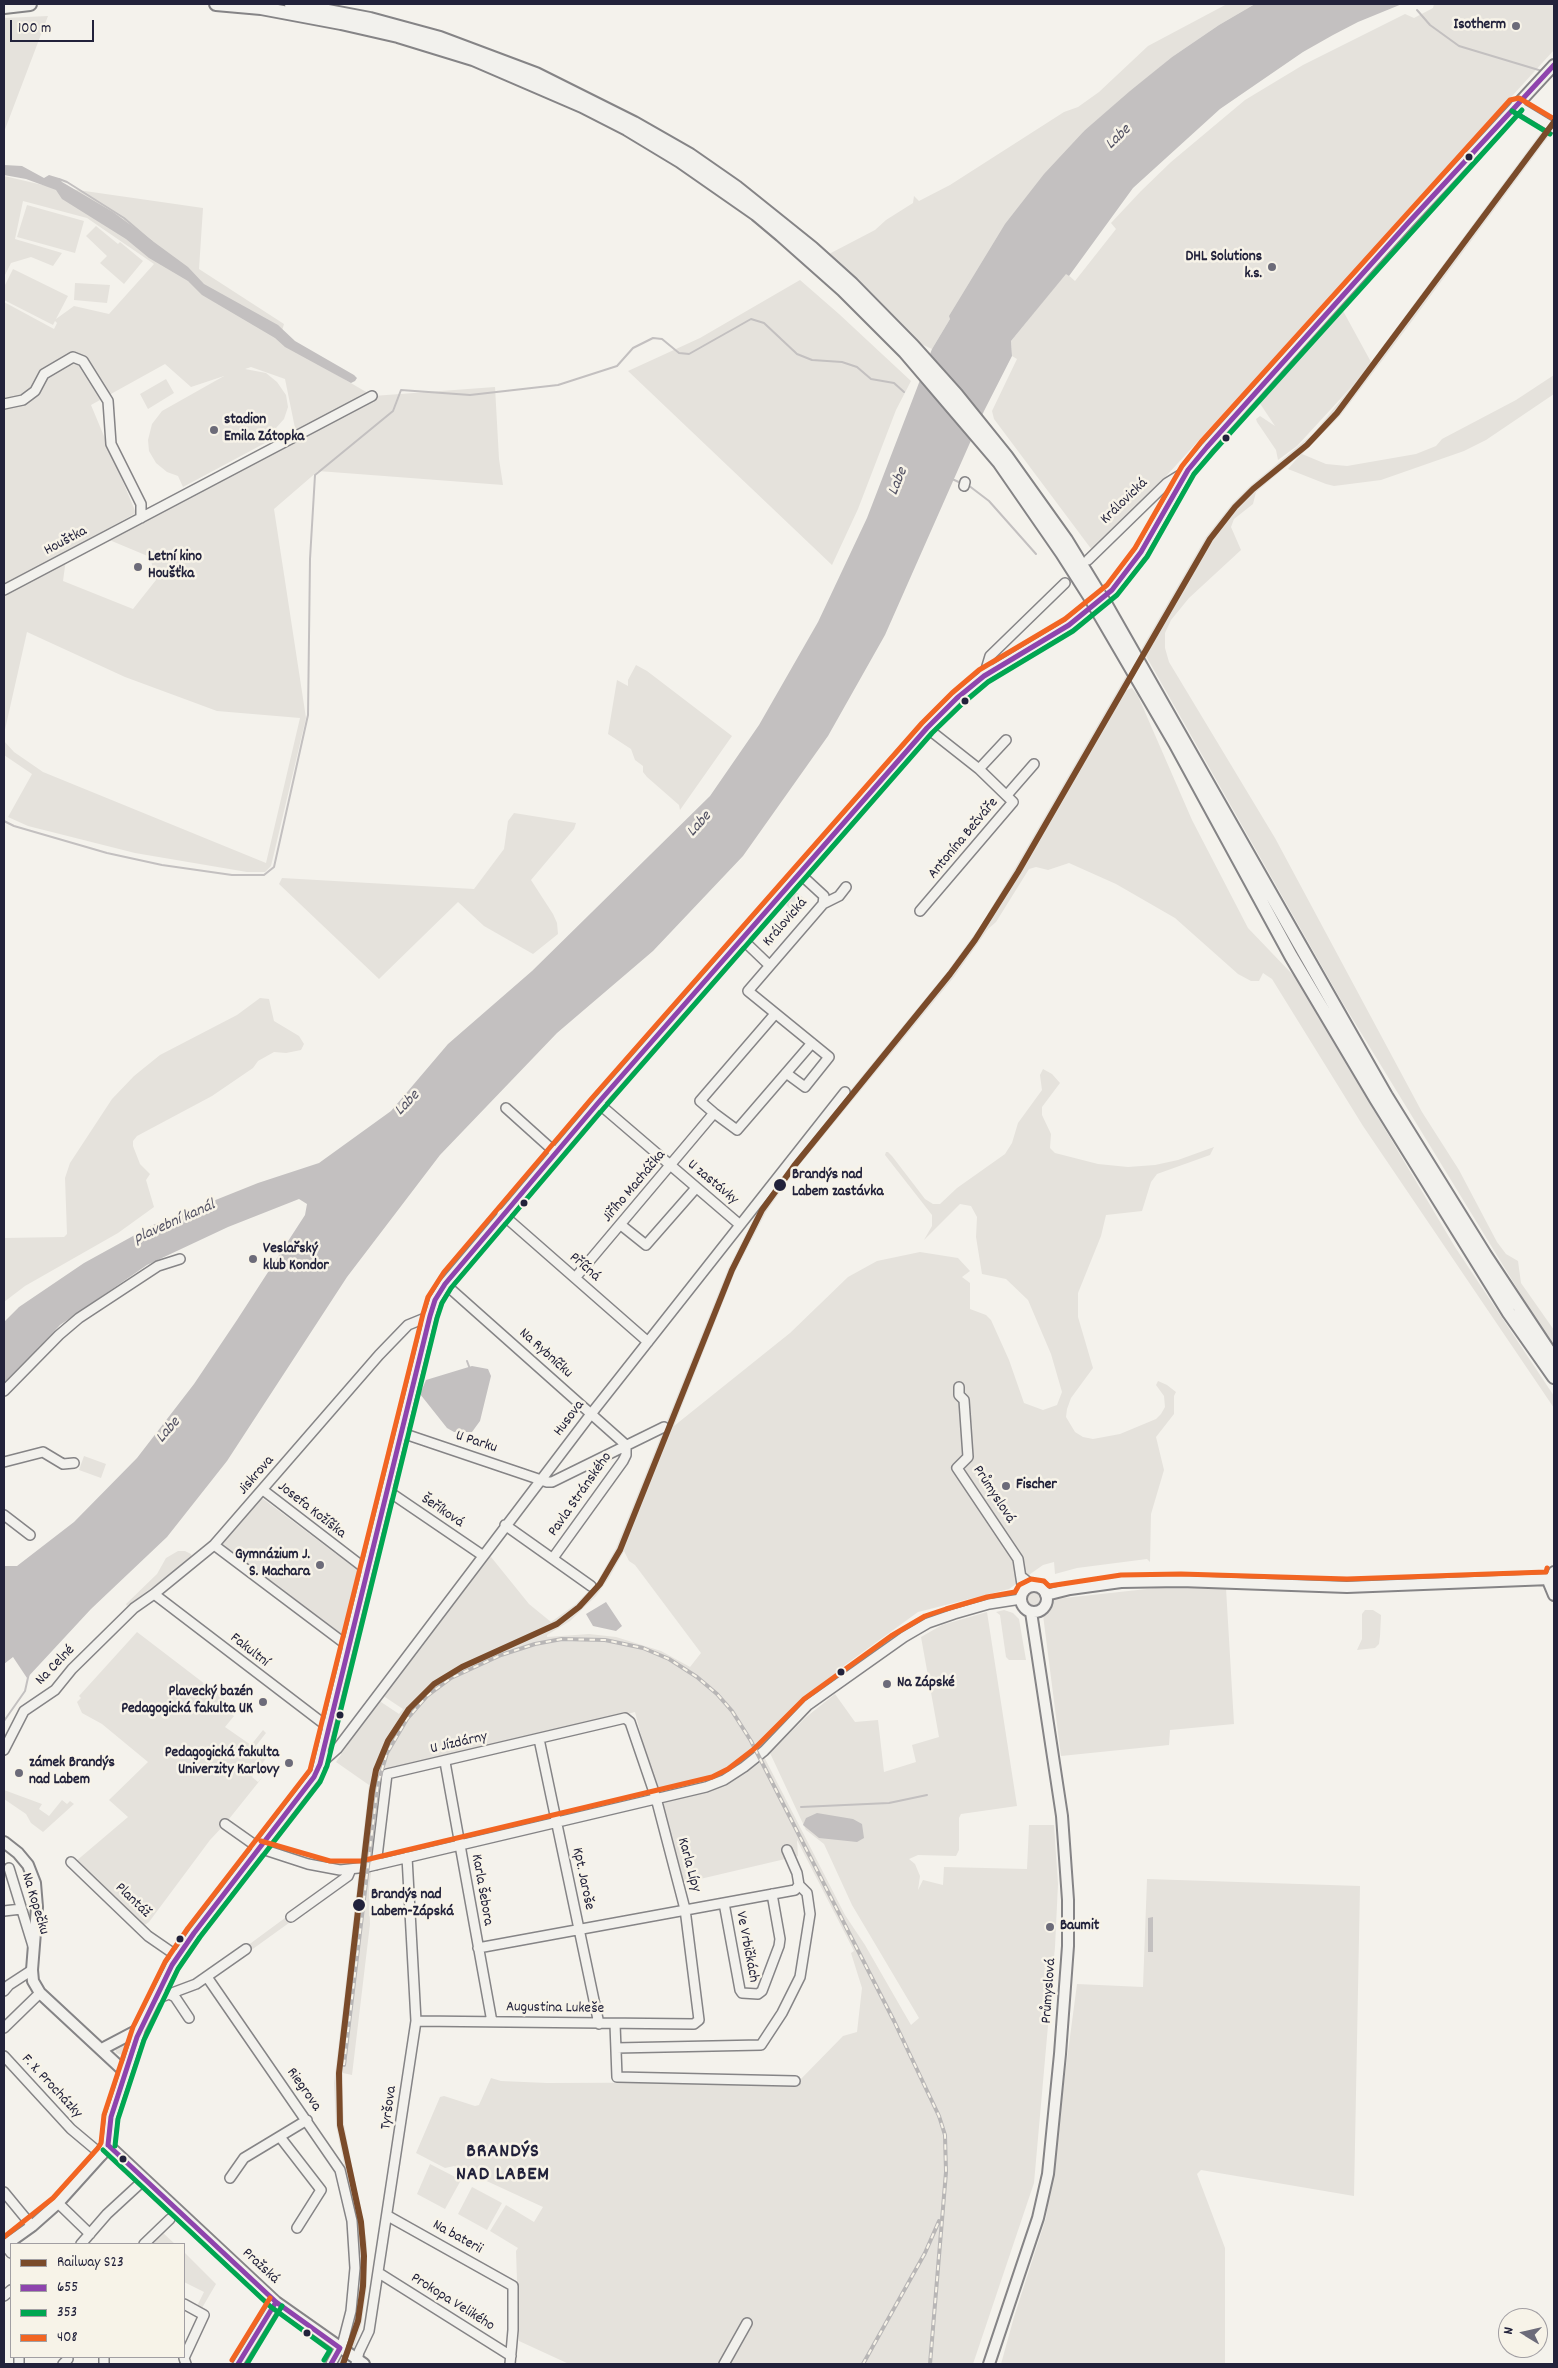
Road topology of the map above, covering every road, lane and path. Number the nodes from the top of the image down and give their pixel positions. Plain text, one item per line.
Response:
1 (30, 4) edge
2 (216, 4) edge
3 (291, 4) edge
4 (4, 6) edge
5 (369, 24) junction
6 (1553, 67) edge
7 (1516, 105) junction
8 (1554, 128) edge
9 (372, 396) dead end
10 (4, 404) edge
11 (1188, 470) junction
12 (141, 518) junction
13 (1088, 560) dead end
14 (1065, 583) dead end
15 (4, 590) edge
16 (1103, 609) junction
17 (984, 676) junction
18 (927, 728) junction
19 (1006, 740) dead end
20 (1034, 764) dead end
21 (979, 769) junction
22 (1007, 795) junction
23 (799, 873) junction
24 (846, 888) dead end
25 (823, 904) junction
26 (920, 911) dead end
27 (742, 939) junction
28 (769, 965) junction
29 (775, 1014) junction
30 (812, 1043) junction
31 (786, 1073) junction
32 (845, 1092) dead end
33 (598, 1103) junction
34 (506, 1108) dead end
35 (714, 1113) junction
36 (556, 1152) junction
37 (671, 1166) junction
38 (696, 1188) junction
39 (502, 1214) junction
40 (739, 1224) junction
41 (621, 1225) junction
42 (180, 1259) dead end
43 (575, 1278) junction
44 (445, 1284) junction
45 (430, 1316) junction
46 (648, 1342) junction
47 (1554, 1358) edge
48 (1554, 1377) edge
49 (959, 1387) dead end
50 (4, 1391) edge
51 (591, 1414) junction
52 (664, 1427) dead end
53 (402, 1433) junction
54 (626, 1445) junction
55 (4, 1462) edge
56 (74, 1464) dead end
57 (541, 1480) junction
58 (263, 1490) junction
59 (388, 1491) junction
60 (4, 1515) edge
61 (505, 1525) junction
62 (30, 1535) dead end
63 (214, 1545) junction
64 (482, 1555) junction
65 (553, 1558) junction
66 (367, 1570) junction
67 (1552, 1575) edge
68 (1023, 1578) junction
69 (591, 1586) dead end
70 (1033, 1586) junction
71 (154, 1594) junction
72 (1022, 1595) junction
73 (1046, 1595) junction
74 (1554, 1595) edge
75 (1031, 1612) junction
76 (348, 1646) junction
77 (94, 1647) joint
78 (625, 1718) joint
79 (328, 1727) junction
80 (7, 1731) edge
81 (538, 1739) junction
82 (4, 1750) edge
83 (445, 1762) junction
84 (320, 1764) junction
85 (656, 1798) junction
86 (556, 1823) junction
87 (226, 1824) dead end
88 (4, 1842) edge
89 (459, 1845) junction
90 (259, 1848) junction
91 (787, 1850) dead end
92 (407, 1857) junction
93 (71, 1862) dead end
94 (376, 1865) junction
95 (8, 1868) dead end
96 (351, 1869) junction
97 (797, 1887) junction
98 (772, 1894) junction
99 (724, 1903) junction
100 (21, 1909) junction
101 (685, 1909) junction
102 (4, 1912) edge
103 (291, 1916) dead end
104 (579, 1929) junction
105 (34, 1948) junction
106 (478, 1948) junction
107 (246, 1949) dead end
108 (177, 1956) junction
109 (32, 1970) junction
110 (207, 1977) junction
111 (5, 1986) edge
112 (40, 1994) junction
113 (169, 1994) junction
114 (156, 1999) junction
115 (188, 2018) dead end
116 (416, 2021) junction
117 (492, 2022) junction
118 (599, 2024) junction
119 (614, 2024) junction
120 (694, 2024) joint
121 (4, 2028) edge
122 (140, 2029) junction
123 (616, 2048) junction
124 (102, 2049) junction
125 (4, 2056) edge
126 (125, 2072) junction
127 (795, 2081) dead end
128 (307, 2120) junction
129 (280, 2137) junction
130 (108, 2144) junction
131 (102, 2155) junction
132 (230, 2178) dead end
133 (145, 2180) junction
134 (4, 2192) edge
135 (55, 2205) junction
136 (388, 2216) junction
137 (170, 2219) dead end
138 (32, 2226) junction
139 (297, 2228) dead end
140 (90, 2234) junction
141 (13, 2243) edge
142 (82, 2243) edge
143 (145, 2243) edge
144 (379, 2273) junction
145 (276, 2302) junction
146 (185, 2305) edge
147 (747, 2323) dead end
148 (340, 2348) junction
149 (185, 2356) edge
150 (510, 2360) edge
151 (359, 2363) edge
152 (238, 2364) edge
153 (331, 2364) edge
154 (724, 2364) edge
155 (989, 2364) edge

1 - 4 highway
2 - 5 highway
3 - 5 highway
5 - 16 highway, bridge
6 - 7 main road, Královická
7 - 8 street
7 - 11 main road, Královická
9 - 12 street, Houštka
10 - 12 street
11 - 13 street, Královická
11 - 17 main road, Královická
12 - 15 street, Houštka
14 - 17 street, Královická
16 - 47 highway
16 - 48 highway
17 - 18 main road, Královická
18 - 21 street, Antonína Bečváře
18 - 23 main road, Královická
19 - 21 street
20 - 22 street
21 - 22 street, Antonína Bečváře
22 - 26 street, Antonína Bečváře
23 - 25 street, Královická
23 - 27 main road, Královická
24 - 25 street
25 - 28 street, Královická
27 - 28 street, Královická
27 - 33 main road, Královická
28 - 29 street
29 - 30 street
29 - 35 street
30 - 31 street
30 - 31 street
31 - 35 street
32 - 40 street, Husova
33 - 36 main road, Královická
33 - 37 street, U zastávky
34 - 36 street
35 - 37 street, Jiřího Macháčka
36 - 39 main road, Královická
37 - 38 street, U zastávky
37 - 41 street, Jiřího Macháčka
38 - 40 street, U zastávky
38 - 41 street
39 - 43 street, Příčná
39 - 44 main road, Královická
40 - 46 street, Husova
41 - 43 street, Jiřího Macháčka
42 - 50 street
43 - 46 street, Příčná
44 - 45 main road, Královická
44 - 51 street, Na Rybníčku
45 - 53 main road, Královická
45 - 58 street, Jiskrova
46 - 51 street, Husova
49 - 68 street, Průmyslová
51 - 54 street, Na Rybníčku
51 - 57 street, Husova
52 - 54 street
53 - 57 street, U Parku
53 - 59 main road, Královická
54 - 57 street
54 - 65 street, Pavla Stránského
55 - 56 street
57 - 61 street, Husova
58 - 63 street, Jiskrova
58 - 66 street, Josefa Kožíška
59 - 64 street, Šeříková
59 - 66 main road, Královická
60 - 62 street
61 - 64 street, Husova
61 - 65 street
63 - 71 street, Jiskrova
63 - 76 street
64 - 84 street, Husova
65 - 69 street
66 - 76 main road, Královická
67 - 73 main road
67 - 74 main road
68 - 70 street
68 - 72 street, Průmyslová
70 - 72 main road
70 - 73 main road
71 - 77 street, Jiskrova
71 - 79 street, Fakultní
72 - 75 main road
72 - 85 street
73 - 75 main road
75 - 155 main road, Průmyslová
76 - 79 main road, Královická
77 - 80 street, Na Celné
78 - 81 street, U Jízdárny
78 - 85 street, Karla Lípy
79 - 84 main road, Královická
80 - 82 street, Na Celné
81 - 83 street, U Jízdárny
81 - 86 street, Kpt. Jaroše
83 - 89 street, Karla Šebora
83 - 94 street, U Jízdárny
84 - 90 main road, Královická
85 - 86 street
85 - 101 street, Karla Lípy
86 - 89 street
86 - 104 street, Kpt. Jaroše
87 - 90 street
88 - 105 main road
89 - 92 street
89 - 106 street, Karla Šebora
90 - 96 street
90 - 108 main road, Královická
91 - 97 street
92 - 94 street
92 - 116 street, Tyršova
93 - 108 street, Plantáž
94 - 96 street
95 - 100 street, Na Kopečku
96 - 103 street
97 - 98 street, Ve Vrbičkách
97 - 123 street
98 - 99 street, Ve Vrbičkách
98 - 99 street, Ve Vrbičkách
99 - 101 street, Ve Vrbičkách
100 - 102 street
100 - 105 street, Na Kopečku
101 - 104 street, Ve Vrbičkách
101 - 120 street, Karla Lípy
104 - 106 street, Ve Vrbičkách
104 - 118 street, Kpt. Jaroše
105 - 109 main road
106 - 117 street, Karla Šebora
107 - 110 street
108 - 114 main road, Královická
109 - 111 street
109 - 112 main road
110 - 113 street
110 - 128 street, Riegrova
112 - 121 street
112 - 124 main road
113 - 114 street
113 - 115 street
114 - 122 main road, Královická
116 - 117 street, Augustina Lukeše
116 - 136 street, Tyršova
117 - 118 street, Augustina Lukeše
118 - 119 street, Augustina Lukeše
119 - 120 street, Augustina Lukeše
119 - 123 street
122 - 124 main road
122 - 126 main road, Královická
123 - 127 street
124 - 126 main road
125 - 131 street, F. X. Procházky
126 - 130 main road, Královická
128 - 129 street
128 - 148 street, Riegrova
129 - 132 street
129 - 139 street
130 - 131 main road
130 - 133 main road, Pražská
131 - 135 main road
133 - 140 street
133 - 145 main road, Pražská
134 - 138 street
135 - 138 main road
135 - 140 street
136 - 144 street, Tyršova
136 - 150 street, Na baterii
137 - 143 street
138 - 141 main road
140 - 142 street
144 - 150 street, Prokopa Velikého
144 - 151 street, Tyršova
145 - 148 main road, Pražská
145 - 152 street
146 - 149 street
147 - 154 street
148 - 151 main road, Pražská
148 - 153 street, Riegrova

